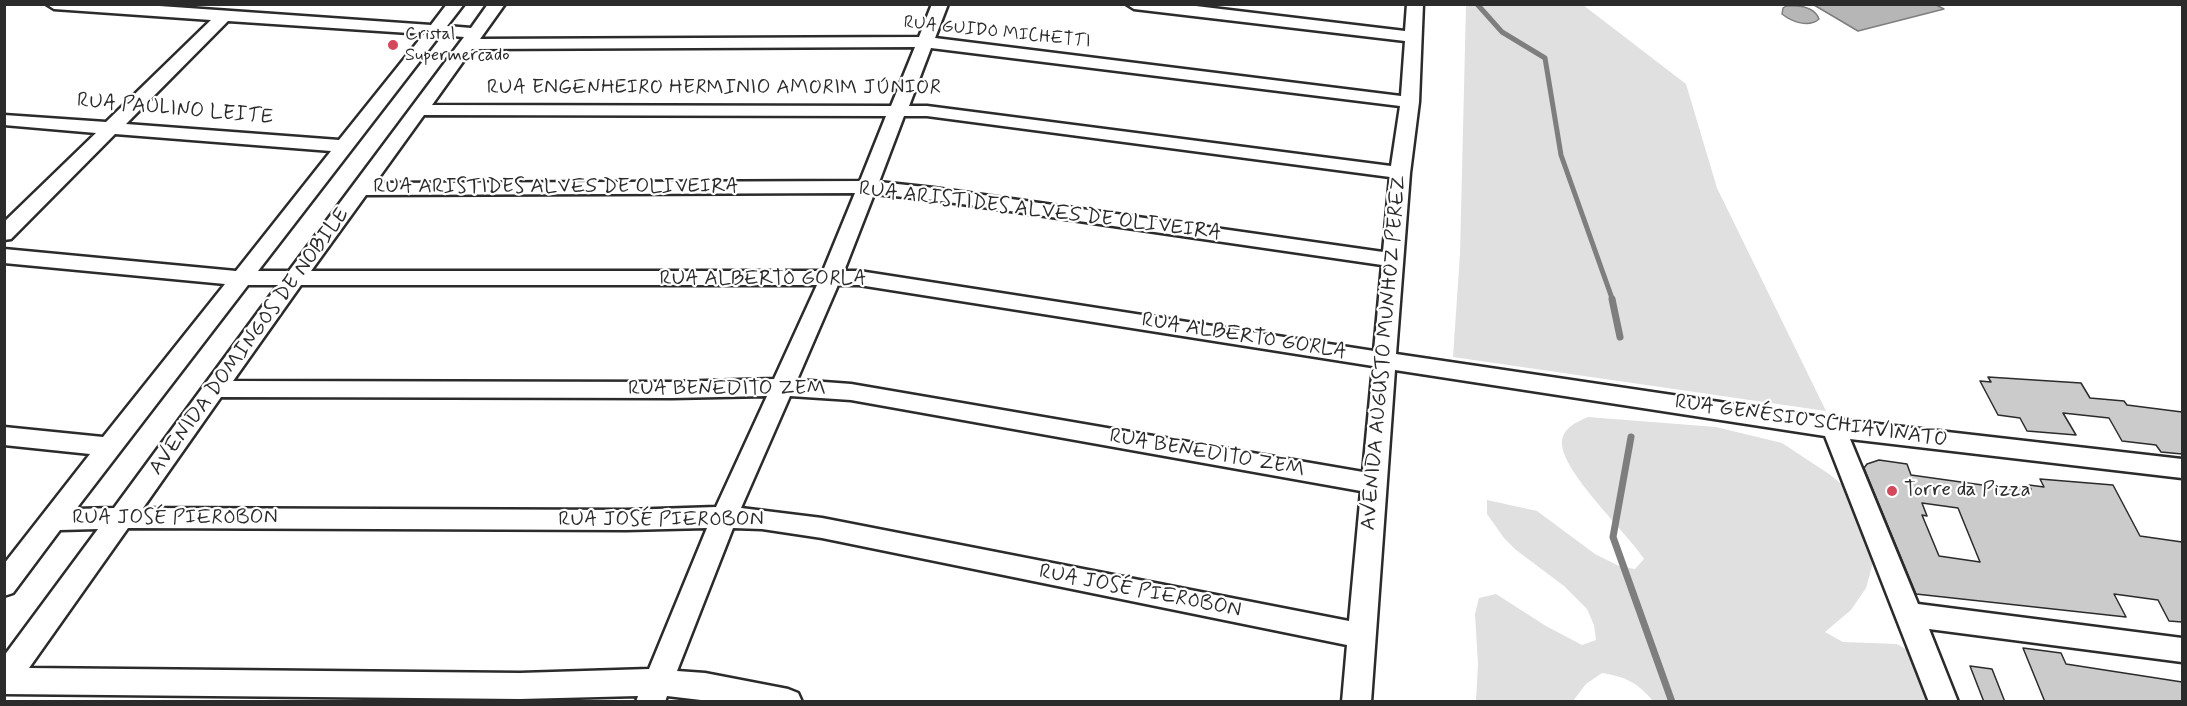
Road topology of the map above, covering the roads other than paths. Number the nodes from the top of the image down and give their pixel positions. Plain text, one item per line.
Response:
1 (54, 4) edge
2 (456, 4) edge
3 (497, 4) edge
4 (940, 4) edge
5 (1134, 4) edge
6 (1415, 4) edge
7 (224, 16) junction
8 (434, 32) junction
9 (1411, 37) junction
10 (472, 39) junction
11 (925, 42) junction
12 (1410, 102) junction
13 (420, 110) junction
14 (899, 110) junction
15 (4, 120) edge
16 (113, 127) junction
17 (343, 146) junction
18 (1400, 173) junction
19 (868, 187) junction
20 (362, 189) junction
21 (4, 234) edge
22 (4, 256) edge
23 (1393, 260) junction
24 (241, 278) junction
25 (831, 278) junction
26 (294, 279) junction
27 (1386, 360) junction
28 (1440, 369) joint
29 (782, 387) junction
30 (216, 389) junction
31 (1834, 428) junction
32 (4, 436) edge
33 (109, 447) junction
34 (2182, 468) edge
35 (1374, 484) junction
36 (724, 517) junction
37 (122, 518) junction
38 (56, 520) junction
39 (4, 585) edge
40 (1910, 615) junction
41 (1362, 636) junction
42 (2182, 650) edge
43 (4, 680) edge
44 (654, 692) edge
45 (788, 702) edge
46 (1356, 702) edge
47 (1944, 702) edge

1 - 7 street, RUA GUIDO MICHETTI
2 - 8 street, AVENIDA DOMINGOS DE NOBILE
3 - 10 street, AVENIDA DOMINGOS DE NOBILE
4 - 11 street
5 - 9 street
6 - 9 street, AVENIDA AUGUSTO MUNHOZ PEREZ
7 - 8 street, RUA GUIDO MICHETTI
7 - 16 street
8 - 10 street, RUA GUIDO MICHETTI
8 - 17 street, AVENIDA DOMINGOS DE NOBILE
9 - 12 street, AVENIDA AUGUSTO MUNHOZ PEREZ
10 - 11 street, RUA GUIDO MICHETTI
10 - 13 street, AVENIDA DOMINGOS DE NOBILE
11 - 12 street, RUA GUIDO MICHETTI
11 - 14 street
12 - 18 street, AVENIDA AUGUSTO MUNHOZ PEREZ
13 - 14 street, RUA ENGENHEIRO HERMINIO AMORIM JÚNIOR
13 - 20 street, AVENIDA DOMINGOS DE NOBILE
14 - 18 street, RUA ENGENHEIRO HERMINIO AMORIM JÚNIOR
14 - 19 street
15 - 16 street, RUA PAULINO LEITE
16 - 17 street, RUA PAULINO LEITE
16 - 21 street
17 - 24 street, AVENIDA DOMINGOS DE NOBILE
18 - 23 street, AVENIDA AUGUSTO MUNHOZ PEREZ
19 - 20 street, RUA ARISTIDES ALVES DE OLIVEIRA
19 - 23 street, RUA ARISTIDES ALVES DE OLIVEIRA
19 - 25 street
20 - 26 street, AVENIDA DOMINGOS DE NOBILE
22 - 24 street, RUA ALBERTO GORLA
23 - 27 street, AVENIDA AUGUSTO MUNHOZ PEREZ
24 - 26 street, RUA ALBERTO GORLA
24 - 33 street, AVENIDA DOMINGOS DE NOBILE
25 - 26 street, RUA ALBERTO GORLA
25 - 27 street, RUA ALBERTO GORLA
25 - 29 street
26 - 30 street, AVENIDA DOMINGOS DE NOBILE
27 - 28 street, RUA ALBERTO GORLA
27 - 35 street, AVENIDA AUGUSTO MUNHOZ PEREZ
28 - 31 street, RUA GENÉSIO SCHIAVINATO
29 - 30 street, RUA BENEDITO ZEM
29 - 35 street, RUA BENEDITO ZEM
29 - 36 street
30 - 37 street, AVENIDA DOMINGOS DE NOBILE
31 - 34 street, RUA GENÉSIO SCHIAVINATO
31 - 40 street
32 - 33 street
33 - 38 street, AVENIDA DOMINGOS DE NOBILE
35 - 41 street, AVENIDA AUGUSTO MUNHOZ PEREZ
36 - 37 street, RUA JOSÉ PIEROBON
36 - 41 street, RUA JOSÉ PIEROBON
36 - 44 street
37 - 38 street, RUA JOSÉ PIEROBON
37 - 43 street, AVENIDA DOMINGOS DE NOBILE
38 - 39 street, AVENIDA DOMINGOS DE NOBILE
40 - 42 street
40 - 47 street
41 - 46 street, AVENIDA AUGUSTO MUNHOZ PEREZ
43 - 44 street
44 - 45 street

